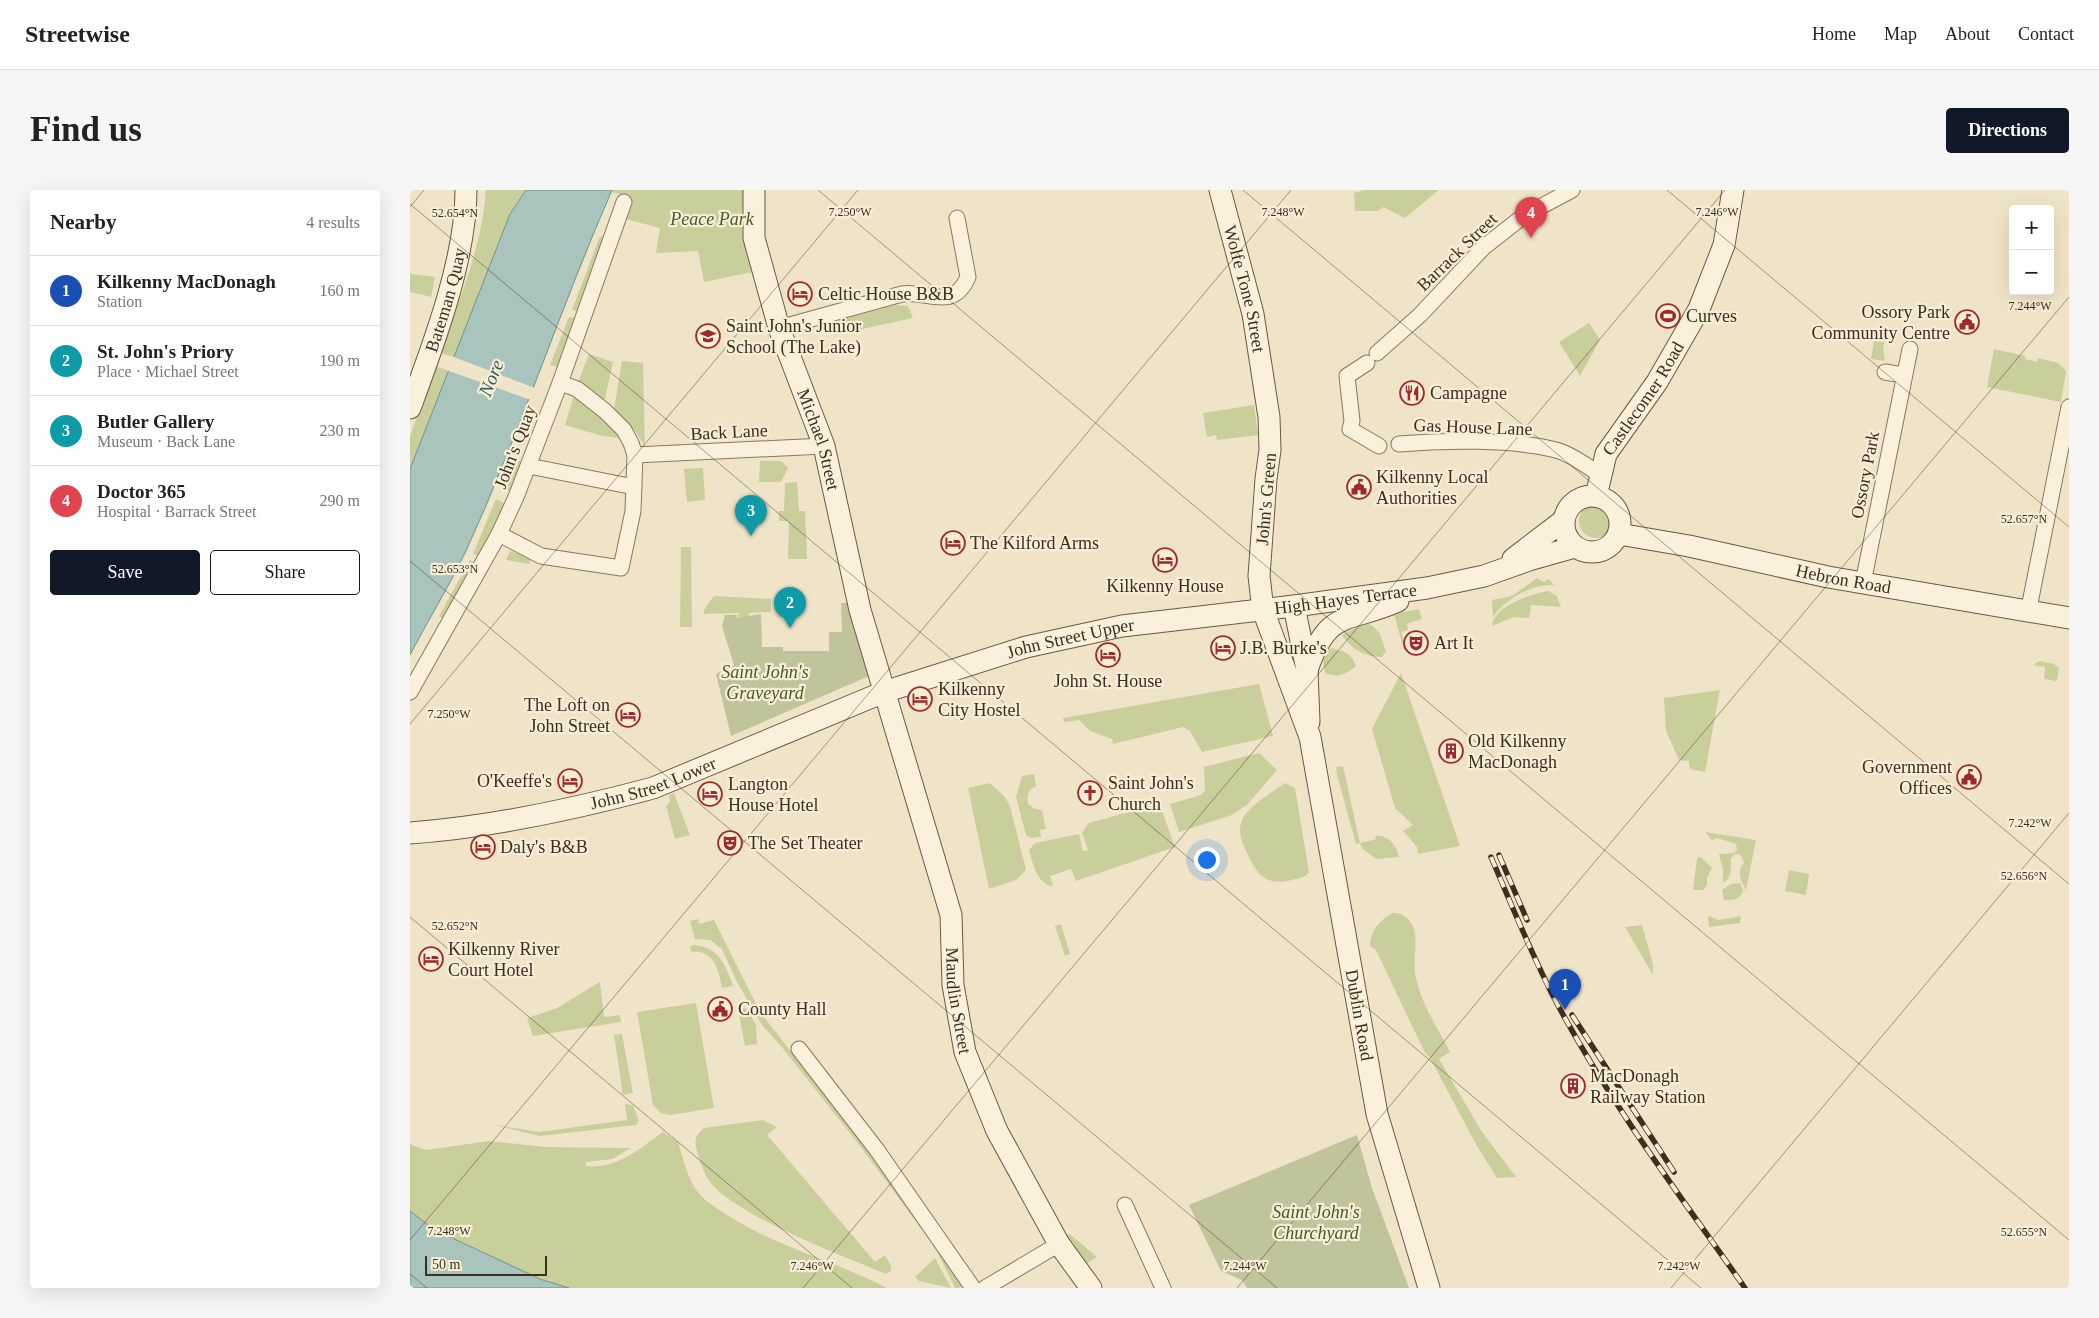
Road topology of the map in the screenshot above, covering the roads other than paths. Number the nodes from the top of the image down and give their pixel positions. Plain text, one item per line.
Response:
1 (466, 190) edge
2 (754, 190) edge
3 (1220, 190) edge
4 (1572, 190) edge
5 (1733, 190) edge
6 (624, 202) dead end
7 (957, 218) dead end
8 (778, 328) junction
9 (1910, 350) dead end
10 (1885, 372) dead end
11 (1903, 375) junction
12 (560, 383) junction
13 (1266, 388) joint
14 (2069, 407) edge
15 (410, 408) edge
16 (1399, 444) dead end
17 (824, 446) junction
18 (1379, 446) dead end
19 (635, 455) junction
20 (529, 466) junction
21 (1600, 474) junction
22 (634, 487) junction
23 (1596, 496) junction
24 (1564, 520) junction
25 (499, 534) junction
26 (1619, 534) junction
27 (1575, 547) junction
28 (1484, 576) junction
29 (1863, 583) junction
30 (1427, 588) junction
31 (1294, 606) junction
32 (1263, 610) junction
33 (2028, 613) junction
34 (2069, 618) edge
35 (1307, 670) junction
36 (410, 692) edge
37 (884, 692) junction
38 (1310, 737) junction
39 (410, 833) edge
40 (800, 1049) dead end
41 (1124, 1205) dead end
42 (1059, 1244) junction
43 (973, 1288) edge
44 (985, 1288) edge
45 (1091, 1288) edge
46 (1163, 1288) edge
47 (1429, 1288) edge

1 - 15 main road, Bateman Quay
2 - 8 main road, Michael Street
3 - 13 main road, Wolfe Tone Street
4 - 18 street, Barrack Street
5 - 21 main road, Castlecomer Road
6 - 12 street, John's Quay
7 - 8 street
8 - 17 main road, Michael Street
9 - 11 street, Ossory Park
10 - 11 street
11 - 29 street, Ossory Park
12 - 19 street
12 - 20 street, John's Quay
13 - 32 main road, John's Green
14 - 33 street
16 - 21 street, Gas House Lane
17 - 19 street, Back Lane
17 - 37 main road, Michael Street
19 - 22 street
20 - 22 street
20 - 25 street, John's Quay
21 - 23 main road, Castlecomer Road
22 - 25 street
23 - 24 main road
23 - 26 main road
24 - 27 main road
24 - 28 main road
25 - 36 street, John's Quay
26 - 27 main road
26 - 29 main road, Hebron Road
27 - 28 main road
28 - 30 main road
29 - 33 main road, Hebron Road
30 - 31 main road, High Hayes Terrace
30 - 35 main road
31 - 32 main road, High Hayes Terrace
31 - 35 main road, Dublin Road
32 - 37 main road, John Street Upper
32 - 38 main road, Dublin Road
33 - 34 main road, Hebron Road
35 - 38 main road, Dublin Road
37 - 39 main road, John Street Lower
37 - 42 main road, Maudlin Street
38 - 47 main road, Dublin Road
40 - 43 street
41 - 46 street
42 - 44 street
42 - 45 main road, Maudlin Street

